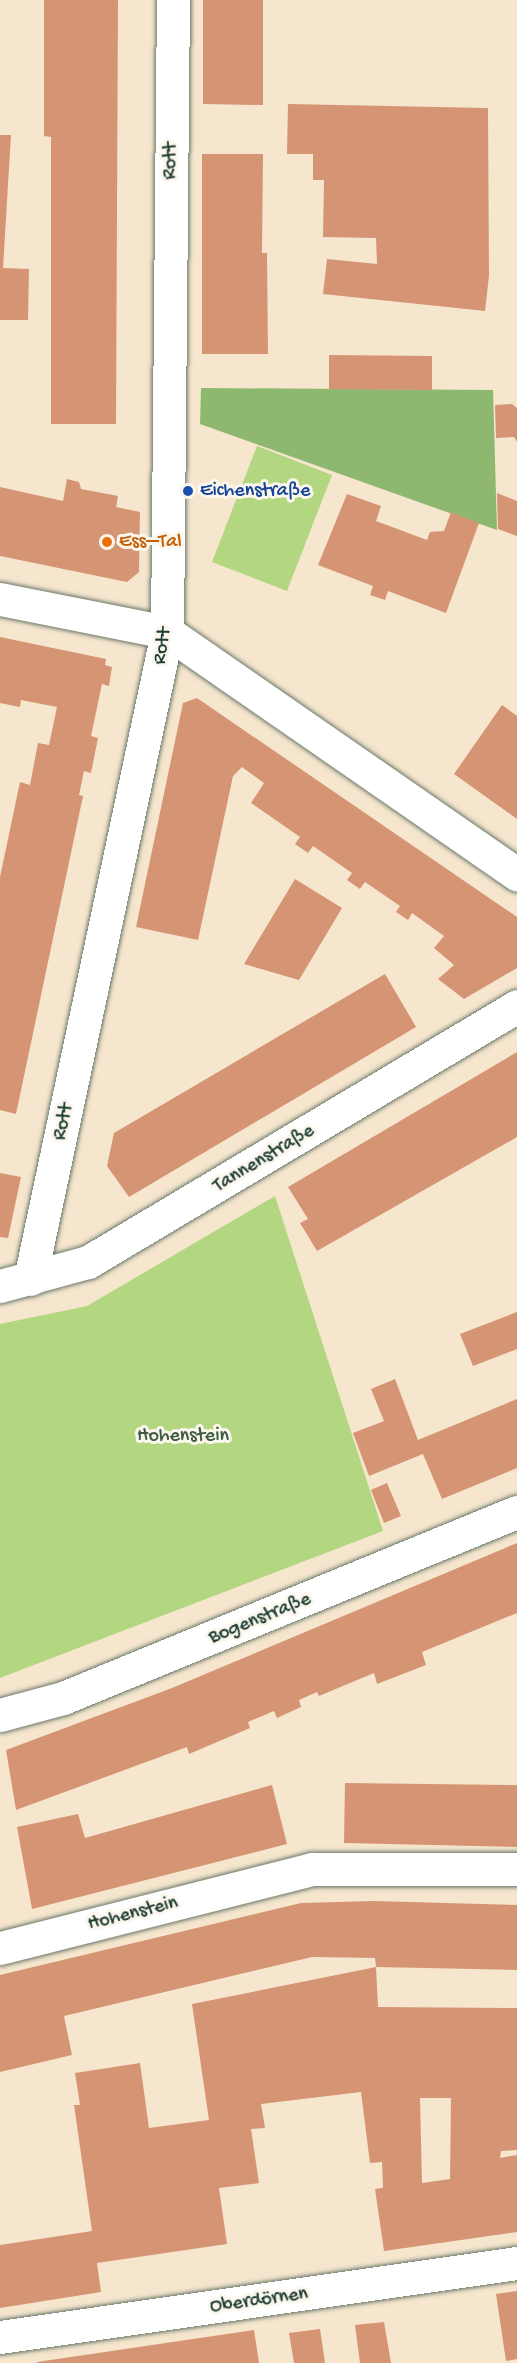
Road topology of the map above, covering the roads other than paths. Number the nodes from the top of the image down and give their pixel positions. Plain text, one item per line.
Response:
1 (173, 0) edge
2 (0, 599) edge
3 (167, 632) junction
4 (517, 874) edge
5 (517, 1006) edge
6 (15, 1283) edge
7 (517, 1512) edge
8 (0, 1715) edge
9 (517, 1869) edge
10 (0, 1948) edge
11 (517, 2263) edge
12 (0, 2337) edge

1 - 3 street, Rott
2 - 3 street
3 - 4 street
3 - 6 street, Rott
5 - 6 street, Tannenstraße
7 - 8 street, Bogenstraße
9 - 10 street, Hohenstein
11 - 12 street, Oberdörnen

